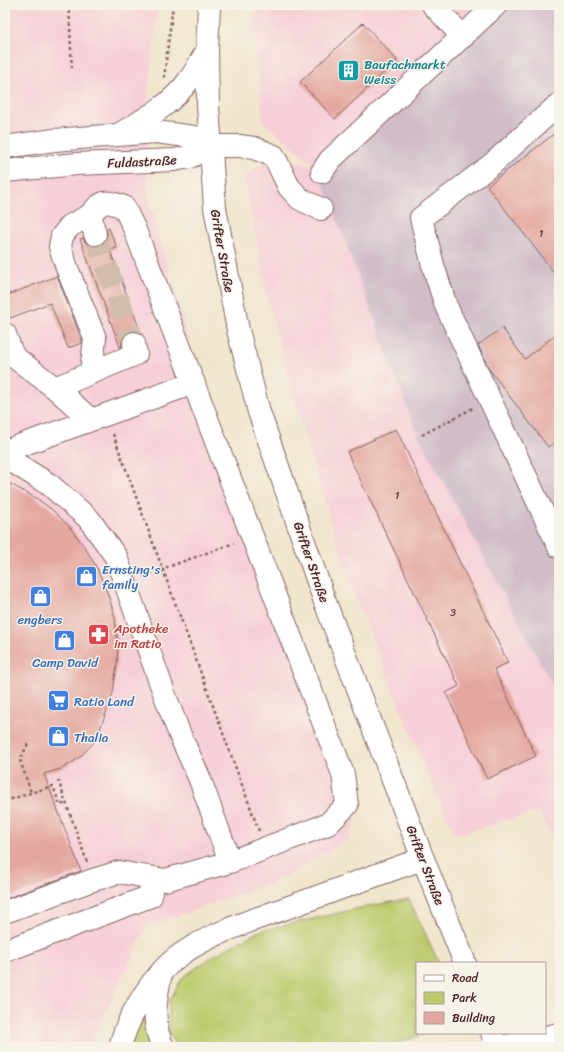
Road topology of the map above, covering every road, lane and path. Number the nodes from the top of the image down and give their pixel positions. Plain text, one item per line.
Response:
1 (69, 5) edge
2 (173, 5) edge
3 (209, 5) edge
4 (432, 5) edge
5 (496, 5) edge
6 (463, 37) junction
7 (207, 51) junction
8 (72, 71) dead end
9 (164, 84) dead end
10 (559, 104) edge
11 (116, 135) junction
12 (211, 146) junction
13 (5, 147) edge
14 (5, 171) edge
15 (322, 172) dead end
16 (320, 209) dead end
17 (5, 334) edge
18 (134, 343) tunnel mouth
19 (9, 357) edge
20 (91, 373) junction
21 (194, 383) junction
22 (55, 388) junction
23 (490, 400) junction
24 (98, 418) junction
25 (422, 435) dead end
26 (5, 451) edge
27 (5, 457) edge
28 (252, 537) junction
29 (559, 546) edge
30 (163, 569) junction
31 (125, 583) junction
32 (28, 744) dead end
33 (58, 780) dead end
34 (31, 793) junction
35 (5, 801) edge
36 (66, 803) junction
37 (266, 848) junction
38 (423, 859) junction
39 (94, 861) dead end
40 (230, 862) junction
41 (150, 877) junction
42 (5, 912) edge
43 (5, 951) edge
44 (465, 962) edge
45 (161, 973) junction
46 (492, 1034) edge
47 (559, 1034) edge
48 (120, 1047) edge
49 (163, 1047) edge
50 (498, 1047) edge
51 (502, 1047) edge

1 - 8 path
2 - 9 path
3 - 7 main road, Grifter Straße
4 - 6 main road
5 - 6 main road
6 - 15 main road
7 - 11 main road
7 - 12 main road, Grifter Straße
10 - 23 main road
11 - 12 main road, Fuldastraße
11 - 13 main road, Fuldastraße
12 - 14 main road, Fuldastraße
12 - 16 main road
12 - 38 main road, Grifter Straße
17 - 19 main road
18 - 20 main road
19 - 22 main road
20 - 21 main road
20 - 22 main road
21 - 24 main road
21 - 28 main road
22 - 24 main road
23 - 25 path
23 - 29 main road
24 - 26 main road
24 - 30 path
27 - 31 main road
28 - 30 path
28 - 37 main road
30 - 31 path
30 - 37 path
31 - 40 main road
32 - 34 path
33 - 36 path
34 - 35 path
34 - 36 path
36 - 39 path
37 - 40 main road
38 - 44 main road, Grifter Straße
38 - 45 main road
40 - 41 main road
41 - 42 main road
41 - 43 main road
45 - 48 main road
45 - 49 main road
46 - 50 main road
47 - 51 main road

